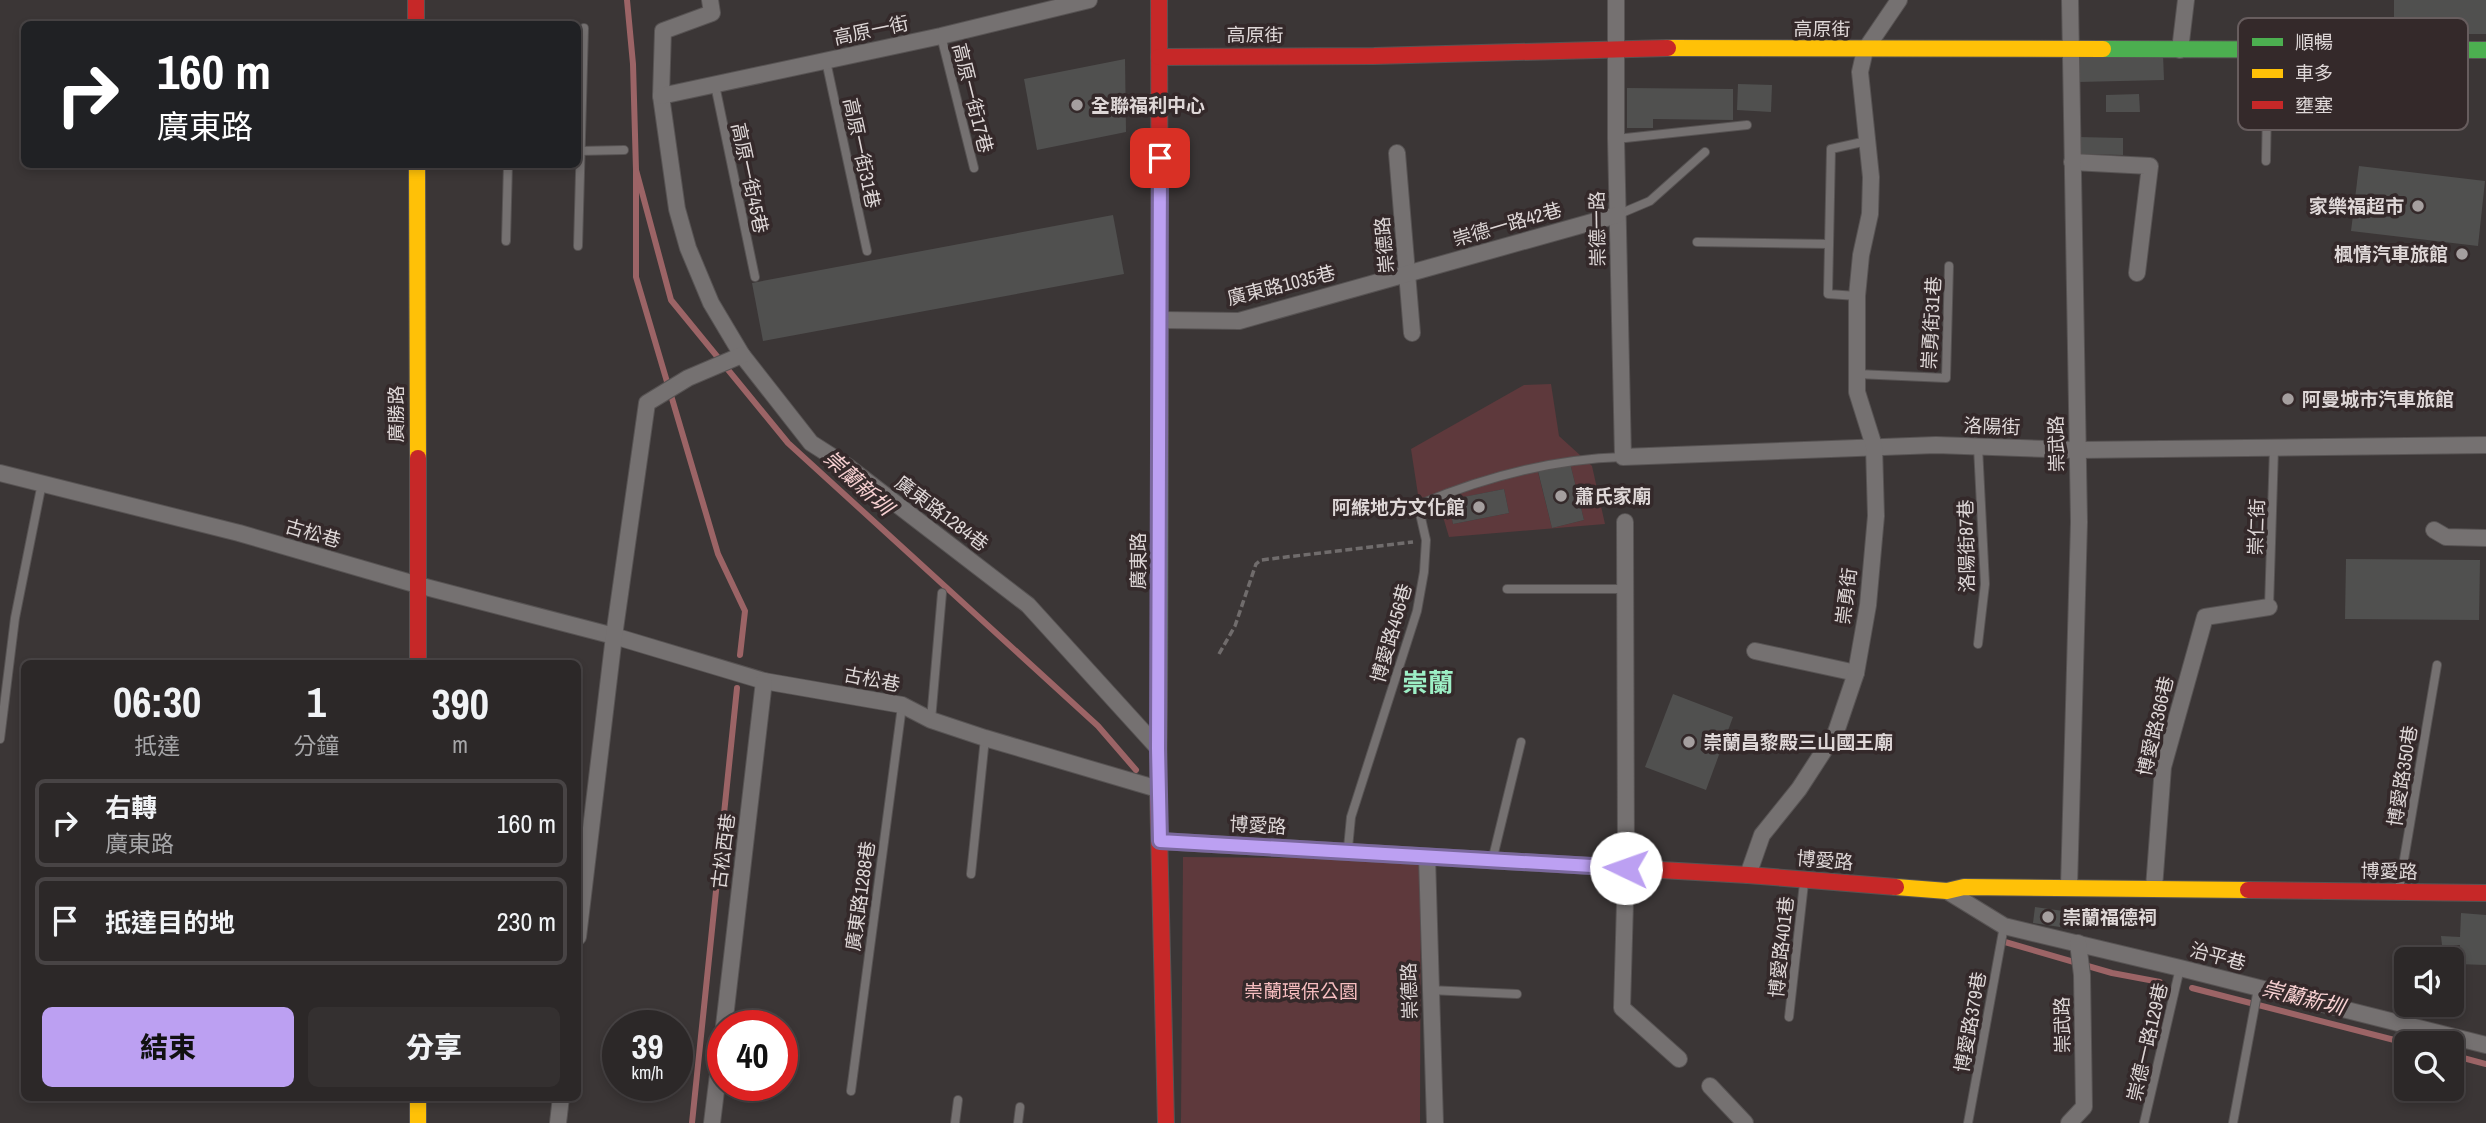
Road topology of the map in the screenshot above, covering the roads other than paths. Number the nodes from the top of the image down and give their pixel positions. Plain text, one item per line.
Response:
1 (416, 0) edge
2 (710, 0) edge
3 (1089, 0) edge
4 (1159, 0) edge
5 (1616, 0) edge
6 (1899, 0) edge
7 (2070, 0) edge
8 (2186, 0) edge
9 (416, 21) edge
10 (584, 28) dead end
11 (941, 36) junction
12 (1616, 48) junction
13 (1865, 50) junction
14 (2070, 50) junction
15 (2179, 50) junction
16 (2238, 50) edge
17 (2468, 50) edge
18 (2486, 50) edge
19 (1159, 57) junction
20 (826, 61) junction
21 (715, 85) junction
22 (661, 96) junction
23 (581, 101) edge
24 (1747, 125) dead end
25 (2267, 130) edge
26 (1616, 138) junction
27 (1867, 141) junction
28 (581, 150) edge
29 (624, 150) dead end
30 (1705, 152) dead end
31 (1397, 153) dead end
32 (2266, 161) dead end
33 (2072, 162) junction
34 (417, 168) edge
35 (508, 168) edge
36 (579, 168) edge
37 (974, 168) dead end
38 (1617, 215) junction
39 (506, 242) dead end
40 (1697, 243) dead end
41 (1829, 244) junction
42 (578, 246) dead end
43 (867, 251) dead end
44 (1949, 266) dead end
45 (2137, 273) dead end
46 (1408, 274) junction
47 (755, 277) dead end
48 (1857, 296) junction
49 (1161, 320) junction
50 (1412, 333) dead end
51 (742, 355) junction
52 (1857, 374) junction
53 (2486, 445) edge
54 (1874, 446) junction
55 (1978, 447) junction
56 (2274, 447) junction
57 (2077, 450) junction
58 (1623, 457) junction
59 (0, 473) edge
60 (42, 483) junction
61 (1625, 522) dead end
62 (2434, 530) dead end
63 (2486, 538) edge
64 (418, 585) junction
65 (1507, 589) dead end
66 (1624, 589) junction
67 (942, 593) dead end
68 (2269, 607) joint
69 (614, 636) junction
70 (1978, 644) dead end
71 (1755, 651) dead end
72 (418, 660) edge
73 (2437, 665) dead end
74 (1856, 673) junction
75 (764, 681) junction
76 (902, 705) junction
77 (931, 720) junction
78 (985, 738) junction
79 (0, 739) edge
80 (1521, 742) dead end
81 (1158, 748) junction
82 (1158, 789) junction
83 (1160, 841) junction
84 (1348, 852) junction
85 (1427, 857) junction
86 (1492, 860) junction
87 (1626, 868) junction
88 (971, 874) dead end
89 (1748, 875) junction
90 (1804, 880) junction
91 (2069, 887) junction
92 (2154, 888) junction
93 (1947, 891) junction
94 (2399, 892) junction
95 (2486, 893) edge
96 (581, 912) edge
97 (2004, 926) junction
98 (2079, 948) junction
99 (2180, 968) junction
100 (1429, 990) junction
101 (2258, 991) junction
102 (1517, 995) dead end
103 (726, 1010) edge
104 (1789, 1017) dead end
105 (2486, 1045) edge
106 (1679, 1059) dead end
107 (1710, 1086) dead end
108 (850, 1091) dead end
109 (958, 1100) dead end
110 (418, 1101) edge
111 (561, 1101) edge
112 (715, 1101) edge
113 (1020, 1107) dead end
114 (418, 1123) edge
115 (558, 1123) edge
116 (712, 1123) edge
117 (954, 1123) edge
118 (1018, 1123) edge
119 (1166, 1123) edge
120 (1434, 1123) edge
121 (1745, 1123) edge
122 (1968, 1123) edge
123 (2069, 1123) edge
124 (2144, 1123) edge
125 (2233, 1123) edge

1 - 9 street
2 - 22 street, 廣東路1284巷
3 - 11 street, 高原一街
4 - 19 street, 廣東路
5 - 12 street, 崇德一路
6 - 13 street
7 - 14 street, 崇武路
8 - 15 street
10 - 23 lane
11 - 20 street, 高原一街
11 - 37 lane, 高原一街17巷
12 - 13 street, 高原街
12 - 19 street, 高原街
12 - 26 street, 崇德一路
13 - 14 street, 高原街
13 - 27 street, 崇勇街
14 - 15 street, 高原街
14 - 33 street, 崇武路
15 - 16 street, 高原街
17 - 18 street, 高原街
19 - 49 street, 廣東路
20 - 21 street, 高原一街
20 - 43 lane, 高原一街31巷
21 - 22 street, 高原一街
21 - 47 lane, 高原一街45巷
22 - 51 street, 廣東路1284巷
24 - 26 lane
25 - 32 lane
26 - 38 street, 崇德一路
27 - 41 lane
27 - 48 street, 崇勇街
28 - 29 lane
30 - 38 lane
31 - 46 street, 崇德路
33 - 45 street
33 - 57 street, 崇武路
34 - 64 street, 廣勝路
35 - 39 lane
36 - 42 lane
38 - 46 street, 崇德一路42巷
38 - 58 street, 崇德一路
40 - 41 lane
41 - 48 lane
44 - 52 lane, 崇勇街31巷
46 - 49 street, 廣東路1035巷
46 - 50 street, 崇德路
48 - 52 street, 崇勇街
49 - 81 street, 廣東路
51 - 69 street
51 - 81 street, 廣東路1284巷
52 - 54 street, 崇勇街
53 - 56 street, 洛陽街
54 - 55 street, 洛陽街
54 - 58 street, 洛陽街
54 - 74 street, 崇勇街
55 - 57 street, 洛陽街
55 - 70 lane, 洛陽街87巷
56 - 57 street, 洛陽街
56 - 68 lane, 崇仁街
57 - 91 street, 崇武路
58 - 84 lane, 博愛路456巷
59 - 60 street, 古松巷
60 - 64 street, 古松巷
60 - 79 lane
61 - 66 street
62 - 63 street
64 - 69 street, 古松巷
64 - 72 street, 廣勝路
65 - 66 lane
66 - 87 street
67 - 77 lane
68 - 92 street, 博愛路366巷
69 - 75 street, 古松巷
69 - 96 street
71 - 74 street
73 - 94 lane, 博愛路350巷
74 - 89 street, 崇勇街
75 - 76 street, 古松巷
75 - 103 street, 古松西巷
76 - 77 street, 古松巷
76 - 108 lane, 廣東路1288巷
77 - 78 street, 古松巷
78 - 82 street, 古松巷
78 - 88 lane
80 - 86 lane
81 - 82 street, 廣東路
82 - 83 street, 廣東路
83 - 84 street, 博愛路
83 - 119 street, 廣東路
84 - 85 street, 博愛路
85 - 86 street, 博愛路
85 - 100 street, 崇德路
86 - 87 street, 博愛路
87 - 89 street, 博愛路
87 - 106 street
89 - 90 street, 博愛路
90 - 93 street, 博愛路
90 - 104 lane, 博愛路401巷
91 - 92 street, 博愛路
91 - 93 street, 博愛路
92 - 94 street, 博愛路
93 - 97 street, 治平巷
94 - 95 street, 博愛路
97 - 98 street, 治平巷
97 - 122 lane, 博愛路379巷
98 - 99 street, 治平巷
98 - 123 street, 崇武路
99 - 101 street, 治平巷
99 - 124 lane, 崇德一路129巷
100 - 102 lane
100 - 120 street, 崇德路
101 - 105 street, 治平巷
101 - 125 lane
107 - 121 street
109 - 117 lane
110 - 114 street
111 - 115 street
112 - 116 street
113 - 118 lane

